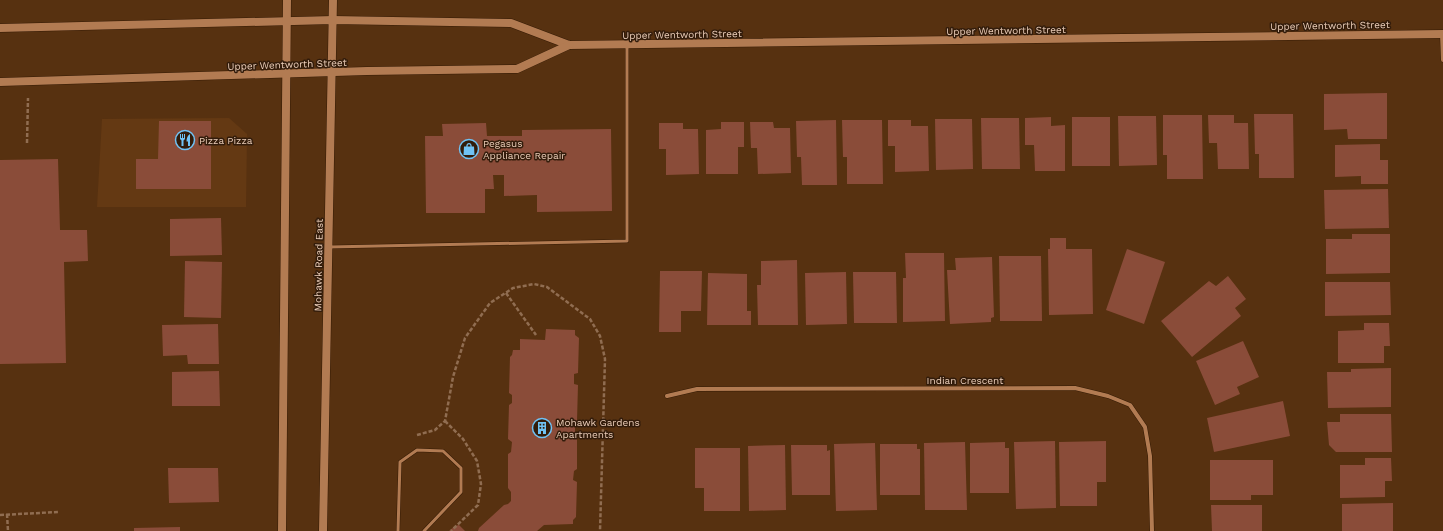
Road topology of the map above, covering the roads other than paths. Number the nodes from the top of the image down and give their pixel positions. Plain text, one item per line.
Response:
1 (287, 0) edge
2 (333, 0) edge
3 (333, 20) junction
4 (287, 21) junction
5 (0, 28) edge
6 (1443, 34) edge
7 (627, 44) junction
8 (569, 45) junction
9 (1443, 60) edge
10 (332, 72) junction
11 (286, 74) junction
12 (0, 82) edge
13 (329, 247) junction
14 (667, 396) dead end
15 (282, 531) edge
16 (323, 531) edge
17 (398, 531) edge
18 (424, 531) edge
19 (1152, 531) edge

1 - 4 main road
2 - 3 main road, Mohawk Road East
3 - 4 main road, Upper Wentworth Street
3 - 8 main road, Upper Wentworth Street
3 - 10 main road, Mohawk Road East
4 - 5 main road, Upper Wentworth Street
4 - 11 main road
6 - 7 main road, Upper Wentworth Street
6 - 9 street
7 - 8 main road, Upper Wentworth Street
7 - 13 lane
8 - 10 main road, Upper Wentworth Street
10 - 11 main road, Upper Wentworth Street
10 - 13 main road, Mohawk Road East
11 - 12 main road, Upper Wentworth Street
11 - 15 main road
13 - 16 main road, Mohawk Road East
14 - 19 street, Indian Crescent
17 - 18 lane

